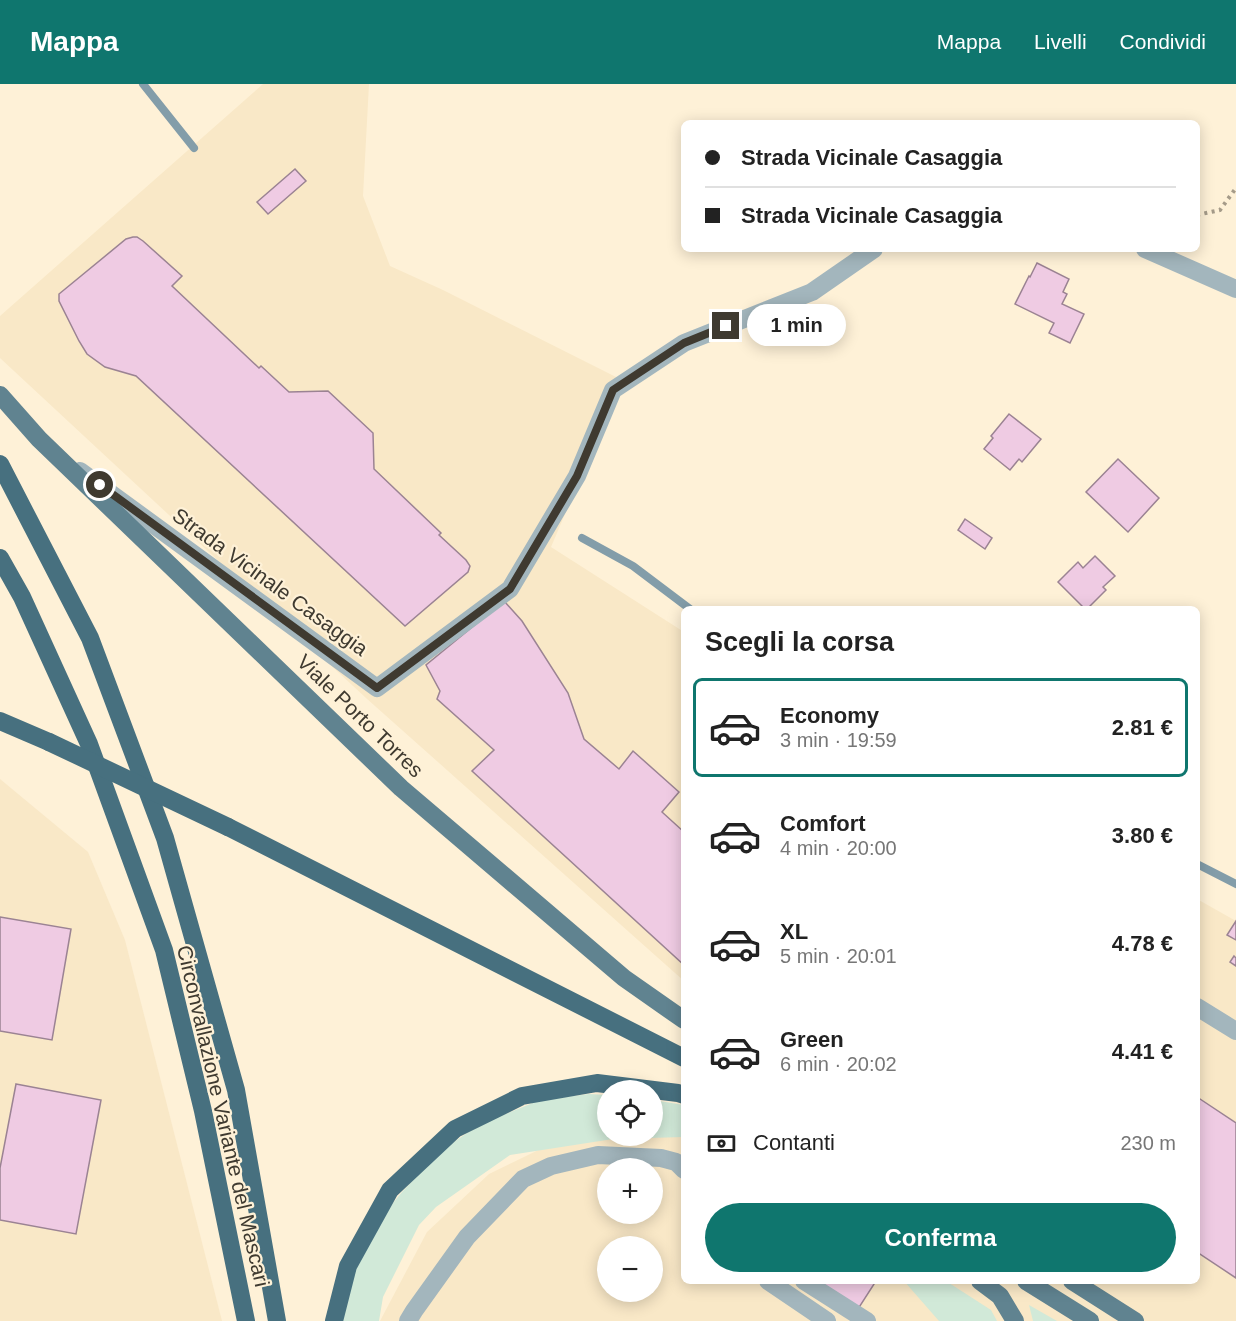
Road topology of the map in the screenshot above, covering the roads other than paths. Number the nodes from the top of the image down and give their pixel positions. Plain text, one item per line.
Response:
1 (870, 252) edge
2 (1151, 252) edge
3 (1236, 289) edge
4 (0, 395) edge
5 (45, 445) junction
6 (0, 464) edge
7 (0, 558) edge
8 (0, 721) edge
9 (1200, 1009) edge
10 (681, 1018) edge
11 (1236, 1031) edge
12 (681, 1056) edge
13 (681, 1094) edge
14 (681, 1164) edge
15 (772, 1284) edge
16 (809, 1284) edge
17 (984, 1284) edge
18 (1031, 1284) edge
19 (1077, 1284) edge
20 (412, 1318) edge
21 (246, 1321) edge
22 (278, 1321) edge
23 (334, 1321) edge
24 (827, 1321) edge
25 (867, 1321) edge
26 (1015, 1321) edge
27 (1090, 1321) edge
28 (1135, 1321) edge

1 - 5 street, Strada Vicinale Casaggia
2 - 3 street
4 - 5 main road, Viale Porto Torres
5 - 10 main road, Viale Porto Torres
6 - 22 highway, Circonvallazione Variante del Mascari
7 - 21 highway, Circonvallazione Variante del Mascari
8 - 12 highway, bridge
9 - 11 street
13 - 23 highway
14 - 20 street
15 - 24 street
16 - 25 street
17 - 26 main road
18 - 27 main road
19 - 28 main road

